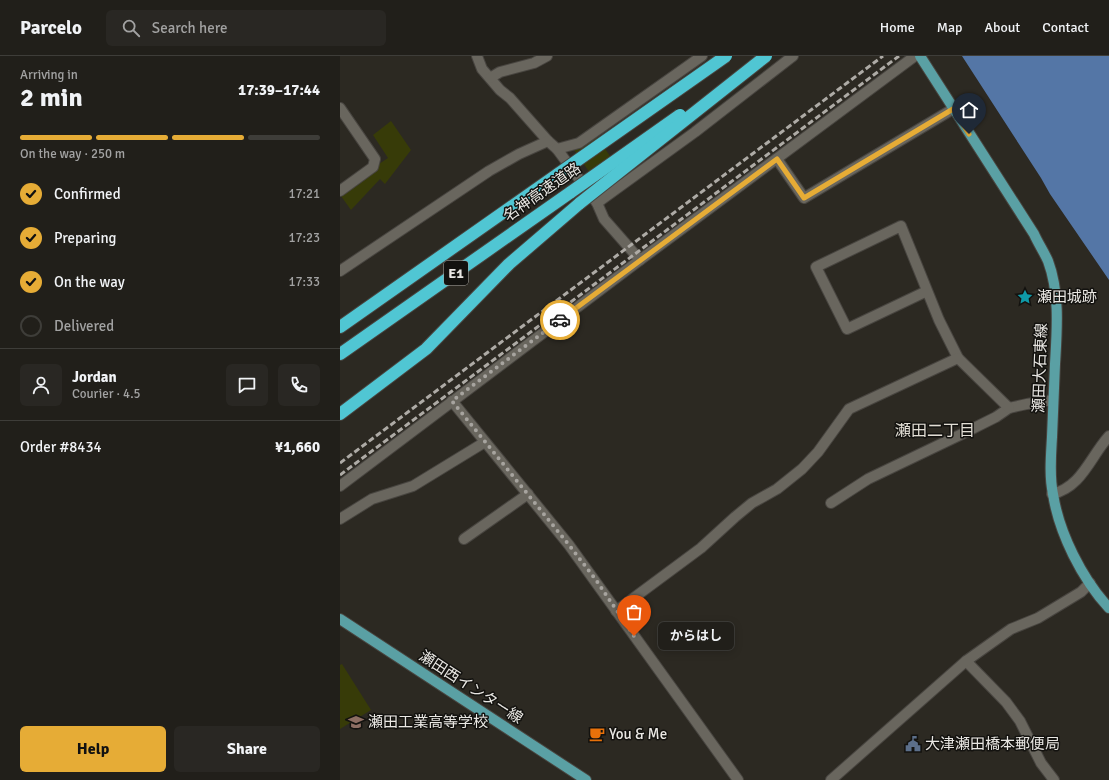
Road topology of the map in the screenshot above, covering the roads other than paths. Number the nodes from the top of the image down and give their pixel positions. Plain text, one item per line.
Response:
1 (477, 56) edge
2 (547, 56) edge
3 (702, 56) edge
4 (726, 56) edge
5 (762, 56) edge
6 (766, 56) edge
7 (793, 56) edge
8 (915, 56) edge
9 (920, 56) edge
10 (490, 78) junction
11 (340, 108) edge
12 (953, 109) junction
13 (548, 141) junction
14 (557, 149) junction
15 (777, 159) junction
16 (340, 191) edge
17 (597, 203) junction
18 (640, 260) junction
19 (340, 271) edge
20 (927, 291) junction
21 (340, 328) edge
22 (340, 354) edge
23 (958, 358) junction
24 (1053, 400) junction
25 (452, 401) junction
26 (1009, 408) junction
27 (340, 414) edge
28 (1109, 436) edge
29 (485, 442) junction
30 (340, 486) edge
31 (528, 494) junction
32 (1052, 494) junction
33 (831, 503) dead end
34 (340, 519) edge
35 (464, 539) dead end
36 (1090, 584) junction
37 (1109, 608) edge
38 (616, 611) junction
39 (340, 619) edge
40 (966, 661) junction
41 (586, 780) edge
42 (738, 780) edge
43 (831, 780) edge
44 (1054, 780) edge

1 - 10 street
2 - 10 street
3 - 14 street
4 - 21 highway, 名神高速道路 / E1, bridge
5 - 22 highway, 名神高速道路 / E1, bridge
6 - 27 highway, bridge
7 - 17 street
8 - 15 street
9 - 12 main road, 瀬田大石東線
10 - 13 street
11 - 16 street
12 - 15 street
12 - 24 main road, 瀬田大石東線
13 - 14 street
13 - 19 street
14 - 17 street
15 - 18 street
17 - 18 street
18 - 25 street
20 - 20 street
20 - 23 street
23 - 26 street
23 - 38 street
24 - 26 street
24 - 32 main road, 瀬田大石東線
25 - 29 street
25 - 30 street
26 - 33 street
28 - 32 street
29 - 31 street
29 - 34 street
31 - 35 street
31 - 38 street
32 - 36 main road, 瀬田大石東線
36 - 37 main road, 瀬田大石東線
36 - 40 street
38 - 42 street
39 - 41 main road, 瀬田西インター線
40 - 43 street
40 - 44 street

